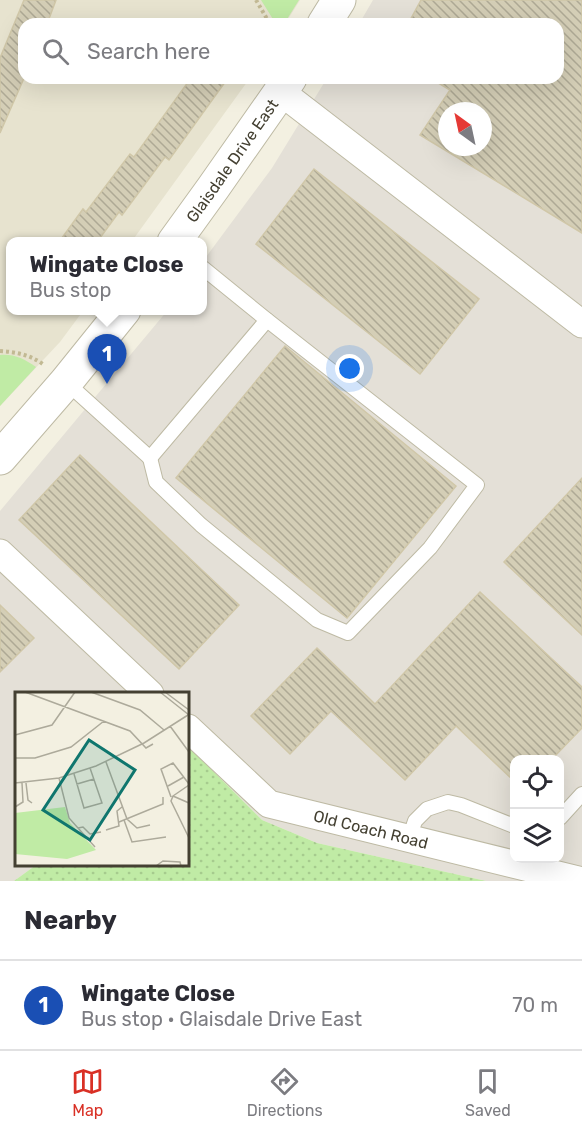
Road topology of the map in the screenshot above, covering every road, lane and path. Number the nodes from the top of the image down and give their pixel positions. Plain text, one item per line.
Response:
1 (256, 0) edge
2 (339, 0) edge
3 (266, 18) edge
4 (328, 18) edge
5 (286, 85) edge
6 (178, 237) edge
7 (207, 271) edge
8 (120, 315) edge
9 (267, 320) junction
10 (582, 324) edge
11 (0, 351) edge
12 (66, 382) junction
13 (0, 458) edge
14 (150, 458) junction
15 (0, 553) edge
16 (149, 692) edge
17 (189, 729) edge
18 (582, 794) edge
19 (564, 814) edge
20 (510, 824) edge
21 (409, 839) junction
22 (582, 881) edge

1 - 3 path
2 - 4 street
5 - 6 street, Glaisdale Drive East
5 - 10 street
7 - 9 lane
8 - 12 street
9 - 14 lane
9 - 14 lane
11 - 12 path
12 - 13 street
12 - 14 lane
15 - 16 street
17 - 21 street, Old Coach Road
18 - 19 lane
20 - 21 lane
21 - 22 street, Old Coach Road

